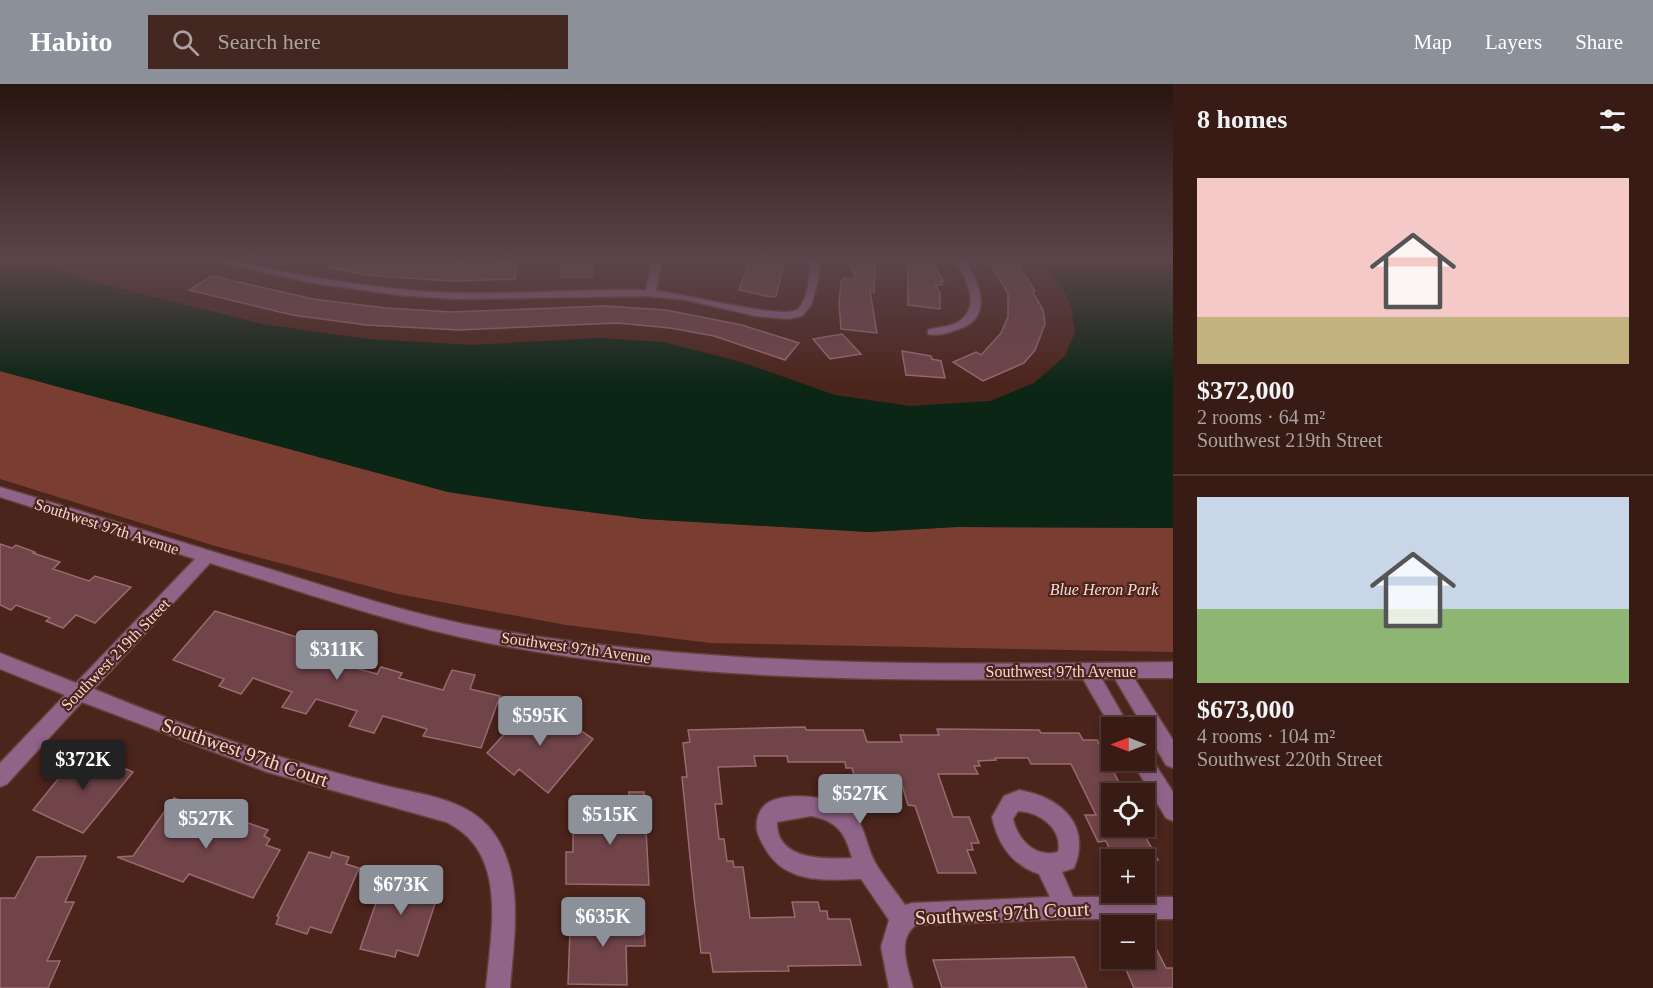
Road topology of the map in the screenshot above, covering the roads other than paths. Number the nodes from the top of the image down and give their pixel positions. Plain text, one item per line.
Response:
1 (710, 301) edge
2 (807, 301) edge
3 (975, 301) edge
4 (932, 332) dead end
5 (0, 492) edge
6 (206, 558) junction
7 (0, 661) edge
8 (1173, 670) edge
9 (1120, 671) junction
10 (1089, 672) junction
11 (79, 692) junction
12 (1115, 717) edge
13 (1173, 758) edge
14 (1148, 771) edge
15 (0, 777) edge
16 (1173, 811) edge
17 (1047, 866) dead end
18 (866, 868) junction
19 (1067, 908) junction
20 (1173, 908) edge
21 (902, 920) junction
22 (498, 988) edge
23 (901, 988) edge

1 - 2 street
3 - 4 street
5 - 6 street, Southwest 97th Avenue
6 - 10 street, Southwest 97th Avenue
6 - 11 street, Southwest 219th Street
7 - 11 street, Southwest 97th Court
8 - 9 street, Southwest 97th Avenue
9 - 10 street, Southwest 97th Avenue
9 - 13 street
10 - 12 street
11 - 15 street, Southwest 219th Street
11 - 22 street, Southwest 97th Court
14 - 16 street
17 - 19 street
18 - 18 street
18 - 21 street
19 - 20 street, Southwest 97th Court
19 - 21 street, Southwest 97th Court
21 - 23 street

